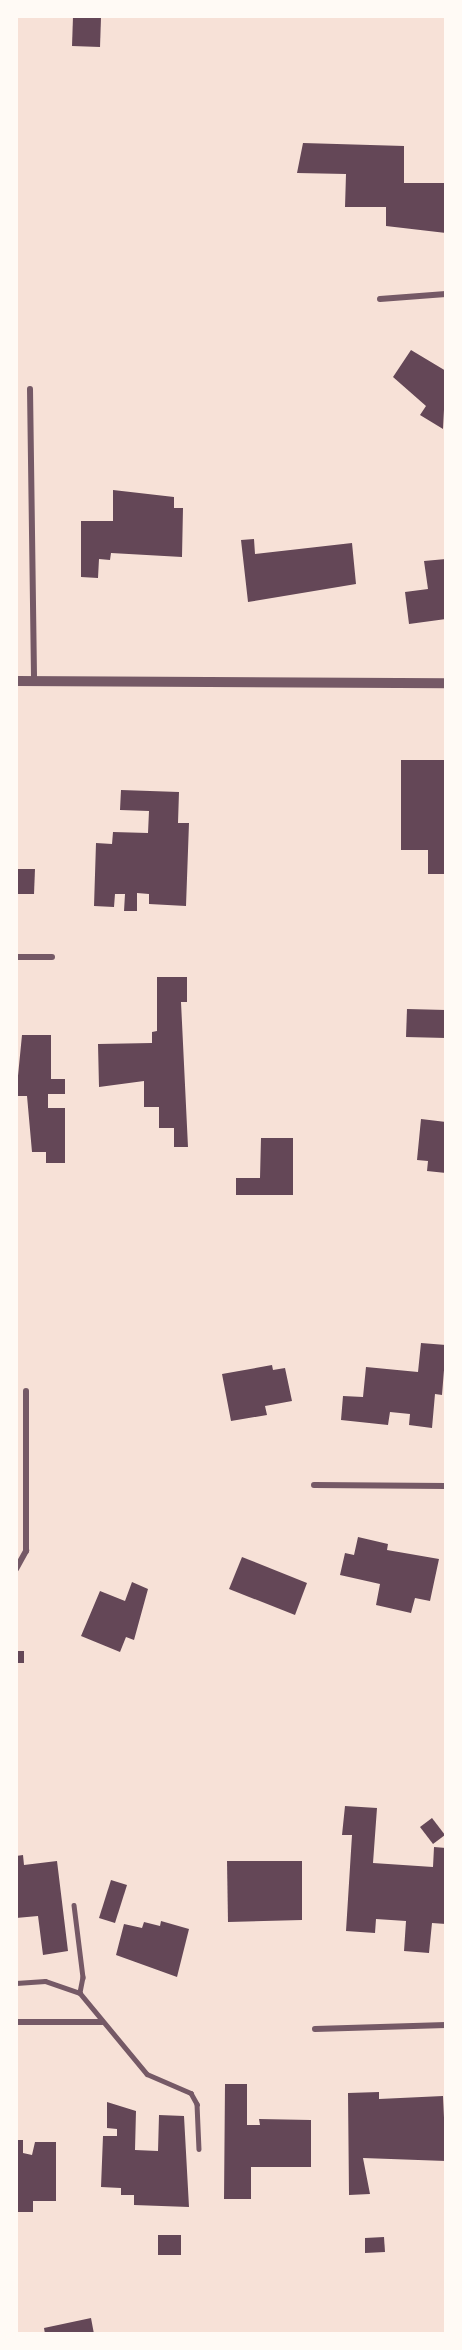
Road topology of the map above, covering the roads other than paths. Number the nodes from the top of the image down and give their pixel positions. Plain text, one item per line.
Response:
1 (446, 294) edge
2 (380, 299) dead end
3 (30, 389) dead end
4 (16, 681) edge
5 (33, 682) junction
6 (446, 683) edge
7 (16, 957) edge
8 (52, 957) dead end
9 (26, 1391) dead end
10 (314, 1485) dead end
11 (446, 1486) edge
12 (19, 1569) edge
13 (74, 1905) dead end
14 (16, 1983) edge
15 (80, 1993) junction
16 (16, 2022) edge
17 (102, 2022) junction
18 (446, 2025) edge
19 (315, 2029) dead end
20 (199, 2149) dead end

1 - 2 street
3 - 5 street
4 - 5 street
5 - 6 street
7 - 8 street
9 - 12 street
10 - 11 street
13 - 15 lane
14 - 15 lane
15 - 17 lane
16 - 17 street
17 - 20 lane
18 - 19 street

